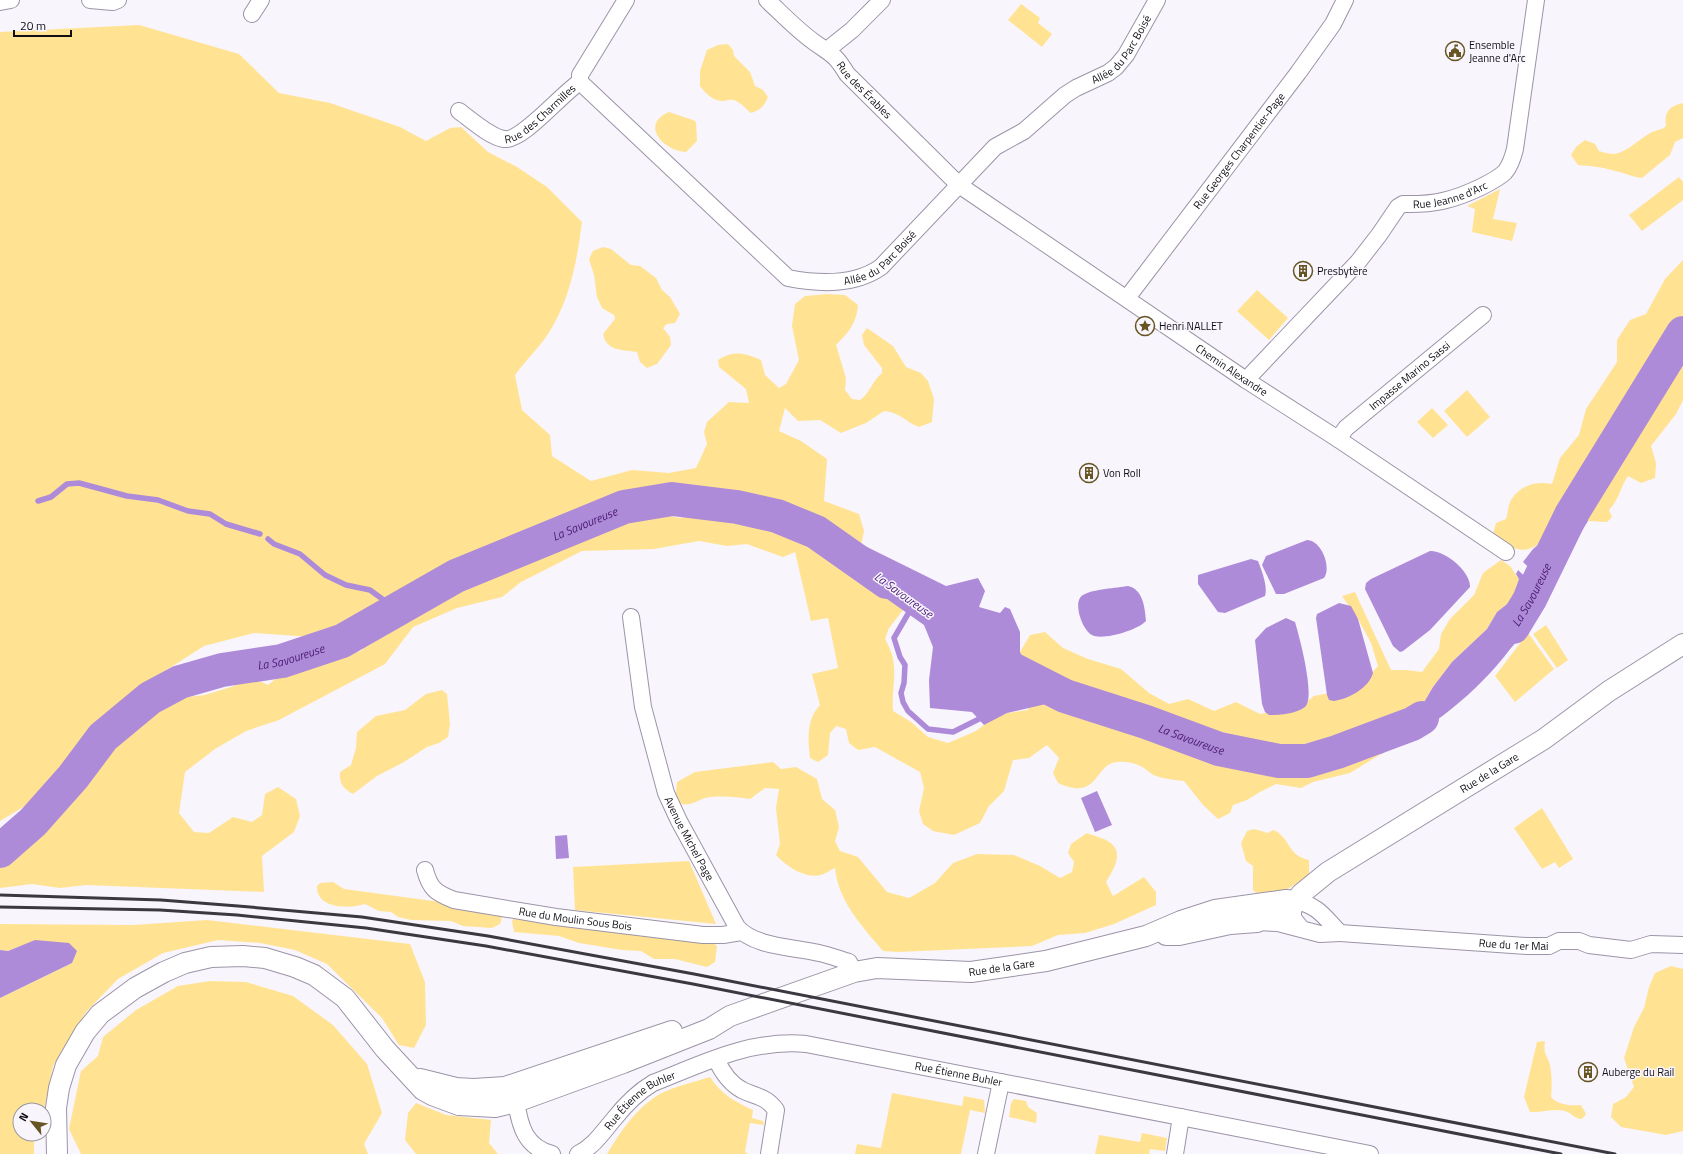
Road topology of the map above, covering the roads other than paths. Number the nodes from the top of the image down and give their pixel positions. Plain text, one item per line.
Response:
1 (11, 0) edge
2 (90, 0) edge
3 (118, 0) edge
4 (261, 0) edge
5 (626, 0) edge
6 (767, 0) edge
7 (882, 0) edge
8 (1157, 0) edge
9 (1345, 0) edge
10 (1536, 0) edge
11 (0, 2) edge
12 (252, 14) dead end
13 (827, 50) junction
14 (580, 82) junction
15 (459, 111) dead end
16 (959, 185) junction
17 (1127, 298) junction
18 (1483, 315) dead end
19 (1246, 380) junction
20 (1338, 439) junction
21 (1506, 552) dead end
22 (631, 617) dead end
23 (1683, 644) edge
24 (425, 870) dead end
25 (1297, 901) junction
26 (1257, 922) junction
27 (1301, 928) junction
28 (741, 932) junction
29 (1340, 933) junction
30 (1146, 936) junction
31 (1683, 944) edge
32 (854, 972) junction
33 (730, 1016) junction
34 (716, 1059) junction
35 (1001, 1082) junction
36 (510, 1094) junction
37 (1181, 1116) junction
38 (1363, 1153) edge
39 (57, 1154) edge
40 (552, 1154) edge
41 (578, 1154) edge
42 (769, 1154) edge
43 (986, 1154) edge
44 (1174, 1154) edge

1 - 11 street
2 - 3 street
4 - 12 street
5 - 14 street, Rue des Charmilles
6 - 13 street, Rue des Érables
7 - 13 street
8 - 16 street, Allée du Parc Boisé
9 - 17 street, Rue Georges Charpentier-Page
10 - 19 street, Rue Jeanne d'Arc
13 - 16 street, Rue des Érables
14 - 15 street, Rue des Charmilles
14 - 16 street, Allée du Parc Boisé
16 - 17 street, Chemin Alexandre
17 - 19 street, Chemin Alexandre
18 - 20 street, Impasse Marino Sassi
19 - 20 street, Chemin Alexandre
20 - 21 street, Chemin Alexandre
22 - 28 street, Avenue Michel Page
23 - 25 street, Rue de la Gare
24 - 28 street, Rue du Moulin Sous Bois
25 - 26 street, Rue de la Gare
25 - 27 street
25 - 29 street
25 - 30 street, Rue de la Gare
26 - 27 street, Rue du 1er Mai
26 - 30 street, Rue de la Gare
27 - 29 street, Rue du 1er Mai
28 - 32 street
29 - 31 street, Rue du 1er Mai
30 - 32 street, Rue de la Gare
32 - 33 street, Rue de la Gare
33 - 36 street
33 - 36 street
34 - 35 street, Rue Étienne Buhler
34 - 41 street, Rue Étienne Buhler
34 - 42 street
35 - 37 street, Rue Étienne Buhler
35 - 43 street
36 - 39 street
36 - 40 street
37 - 38 street, Rue Étienne Buhler
37 - 44 street

